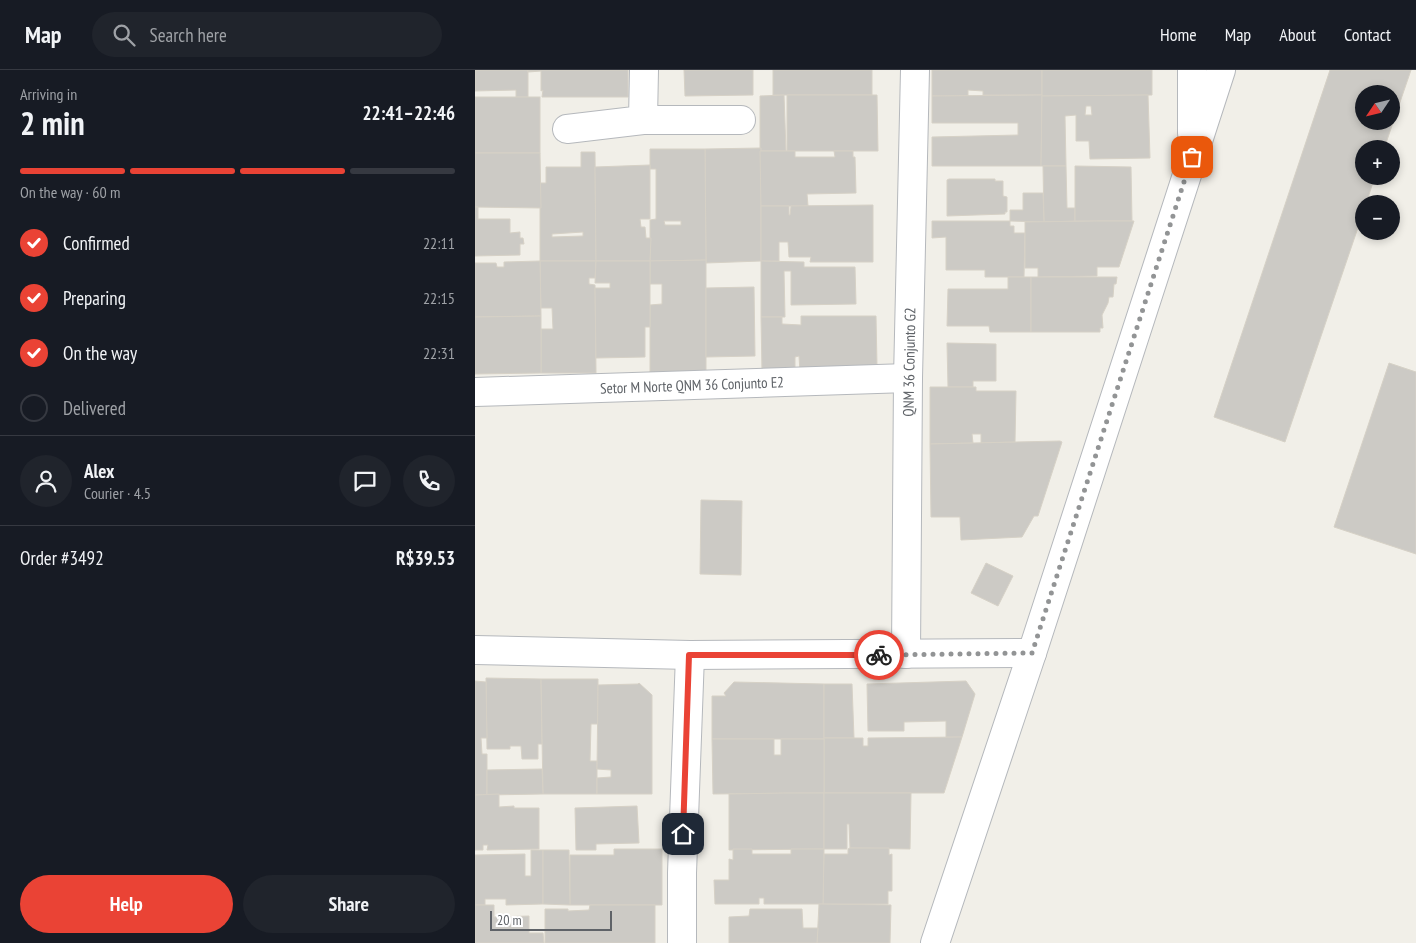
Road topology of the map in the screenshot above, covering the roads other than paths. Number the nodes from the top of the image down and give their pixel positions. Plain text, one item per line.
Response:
1 (644, 70) edge
2 (915, 70) edge
3 (1192, 70) edge
4 (1221, 70) edge
5 (643, 120) junction
6 (741, 120) dead end
7 (567, 129) dead end
8 (1192, 157) junction
9 (908, 378) junction
10 (475, 392) edge
11 (475, 650) edge
12 (1032, 653) junction
13 (906, 654) junction
14 (689, 655) junction
15 (682, 943) edge
16 (935, 943) edge

1 - 5 street
2 - 9 street, QNM 36 Conjunto G2
3 - 8 street
4 - 8 street
5 - 6 street
5 - 7 street
8 - 12 street
9 - 10 street, Setor M Norte QNM 36 Conjunto E2
9 - 13 street, QNM 36 Conjunto G2
11 - 14 street
12 - 13 street
12 - 16 street
13 - 14 street
14 - 15 street

